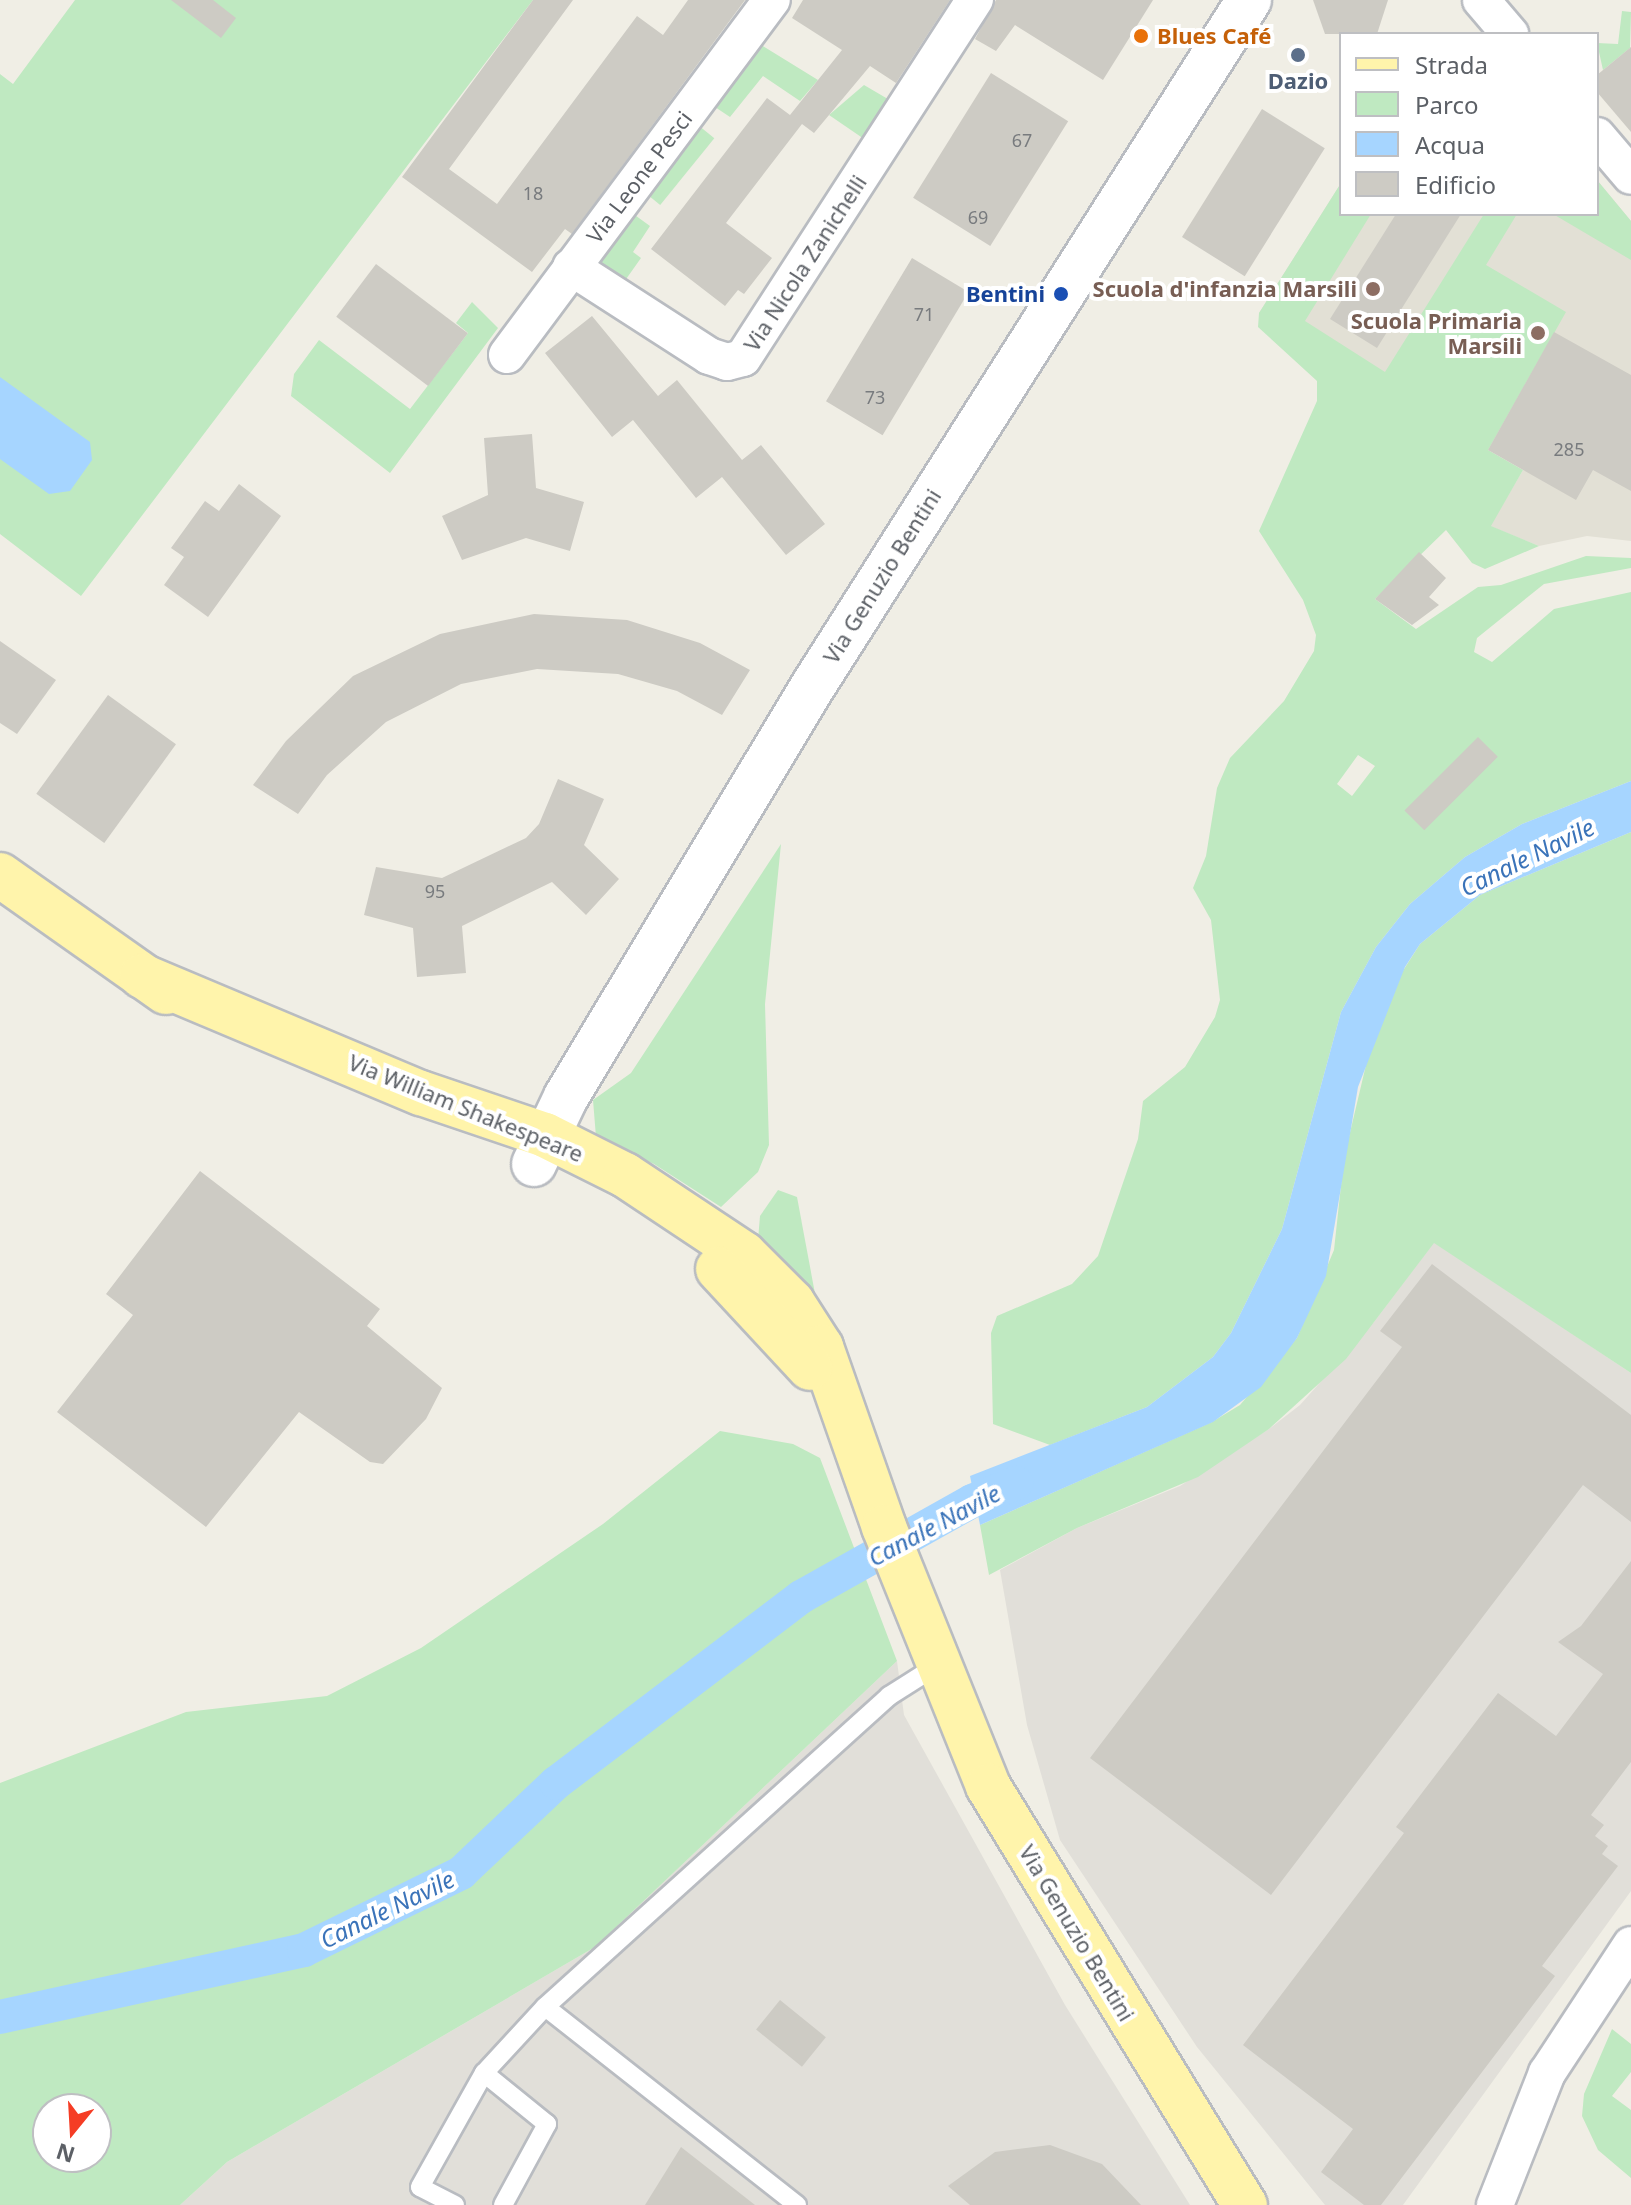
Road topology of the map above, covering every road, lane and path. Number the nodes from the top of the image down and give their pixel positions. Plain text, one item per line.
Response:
1 (772, 0) edge
2 (975, 0) edge
3 (1249, 0) edge
4 (1481, 0) edge
5 (1508, 32) edge
6 (1599, 138) edge
7 (1631, 176) edge
8 (571, 267) junction
9 (507, 355) dead end
10 (0, 875) edge
11 (540, 1150) junction
12 (934, 1657) junction
13 (1631, 1945) edge
14 (545, 2007) junction
15 (484, 2073) junction
16 (455, 2205) edge
17 (503, 2205) edge
18 (797, 2205) edge
19 (1245, 2205) edge
20 (1495, 2205) edge

1 - 8 street, Via Leone Pesci
2 - 8 street, Via Nicola Zanichelli
3 - 11 street, Via Genuzio Bentini
4 - 5 street
6 - 7 street
8 - 9 street, Via Leone Pesci
10 - 11 main road, Via William Shakespeare
11 - 12 main road, Via William Shakespeare
12 - 14 lane
12 - 19 main road, Via Genuzio Bentini
13 - 20 street
14 - 15 lane
14 - 18 lane
15 - 16 lane
15 - 17 lane

